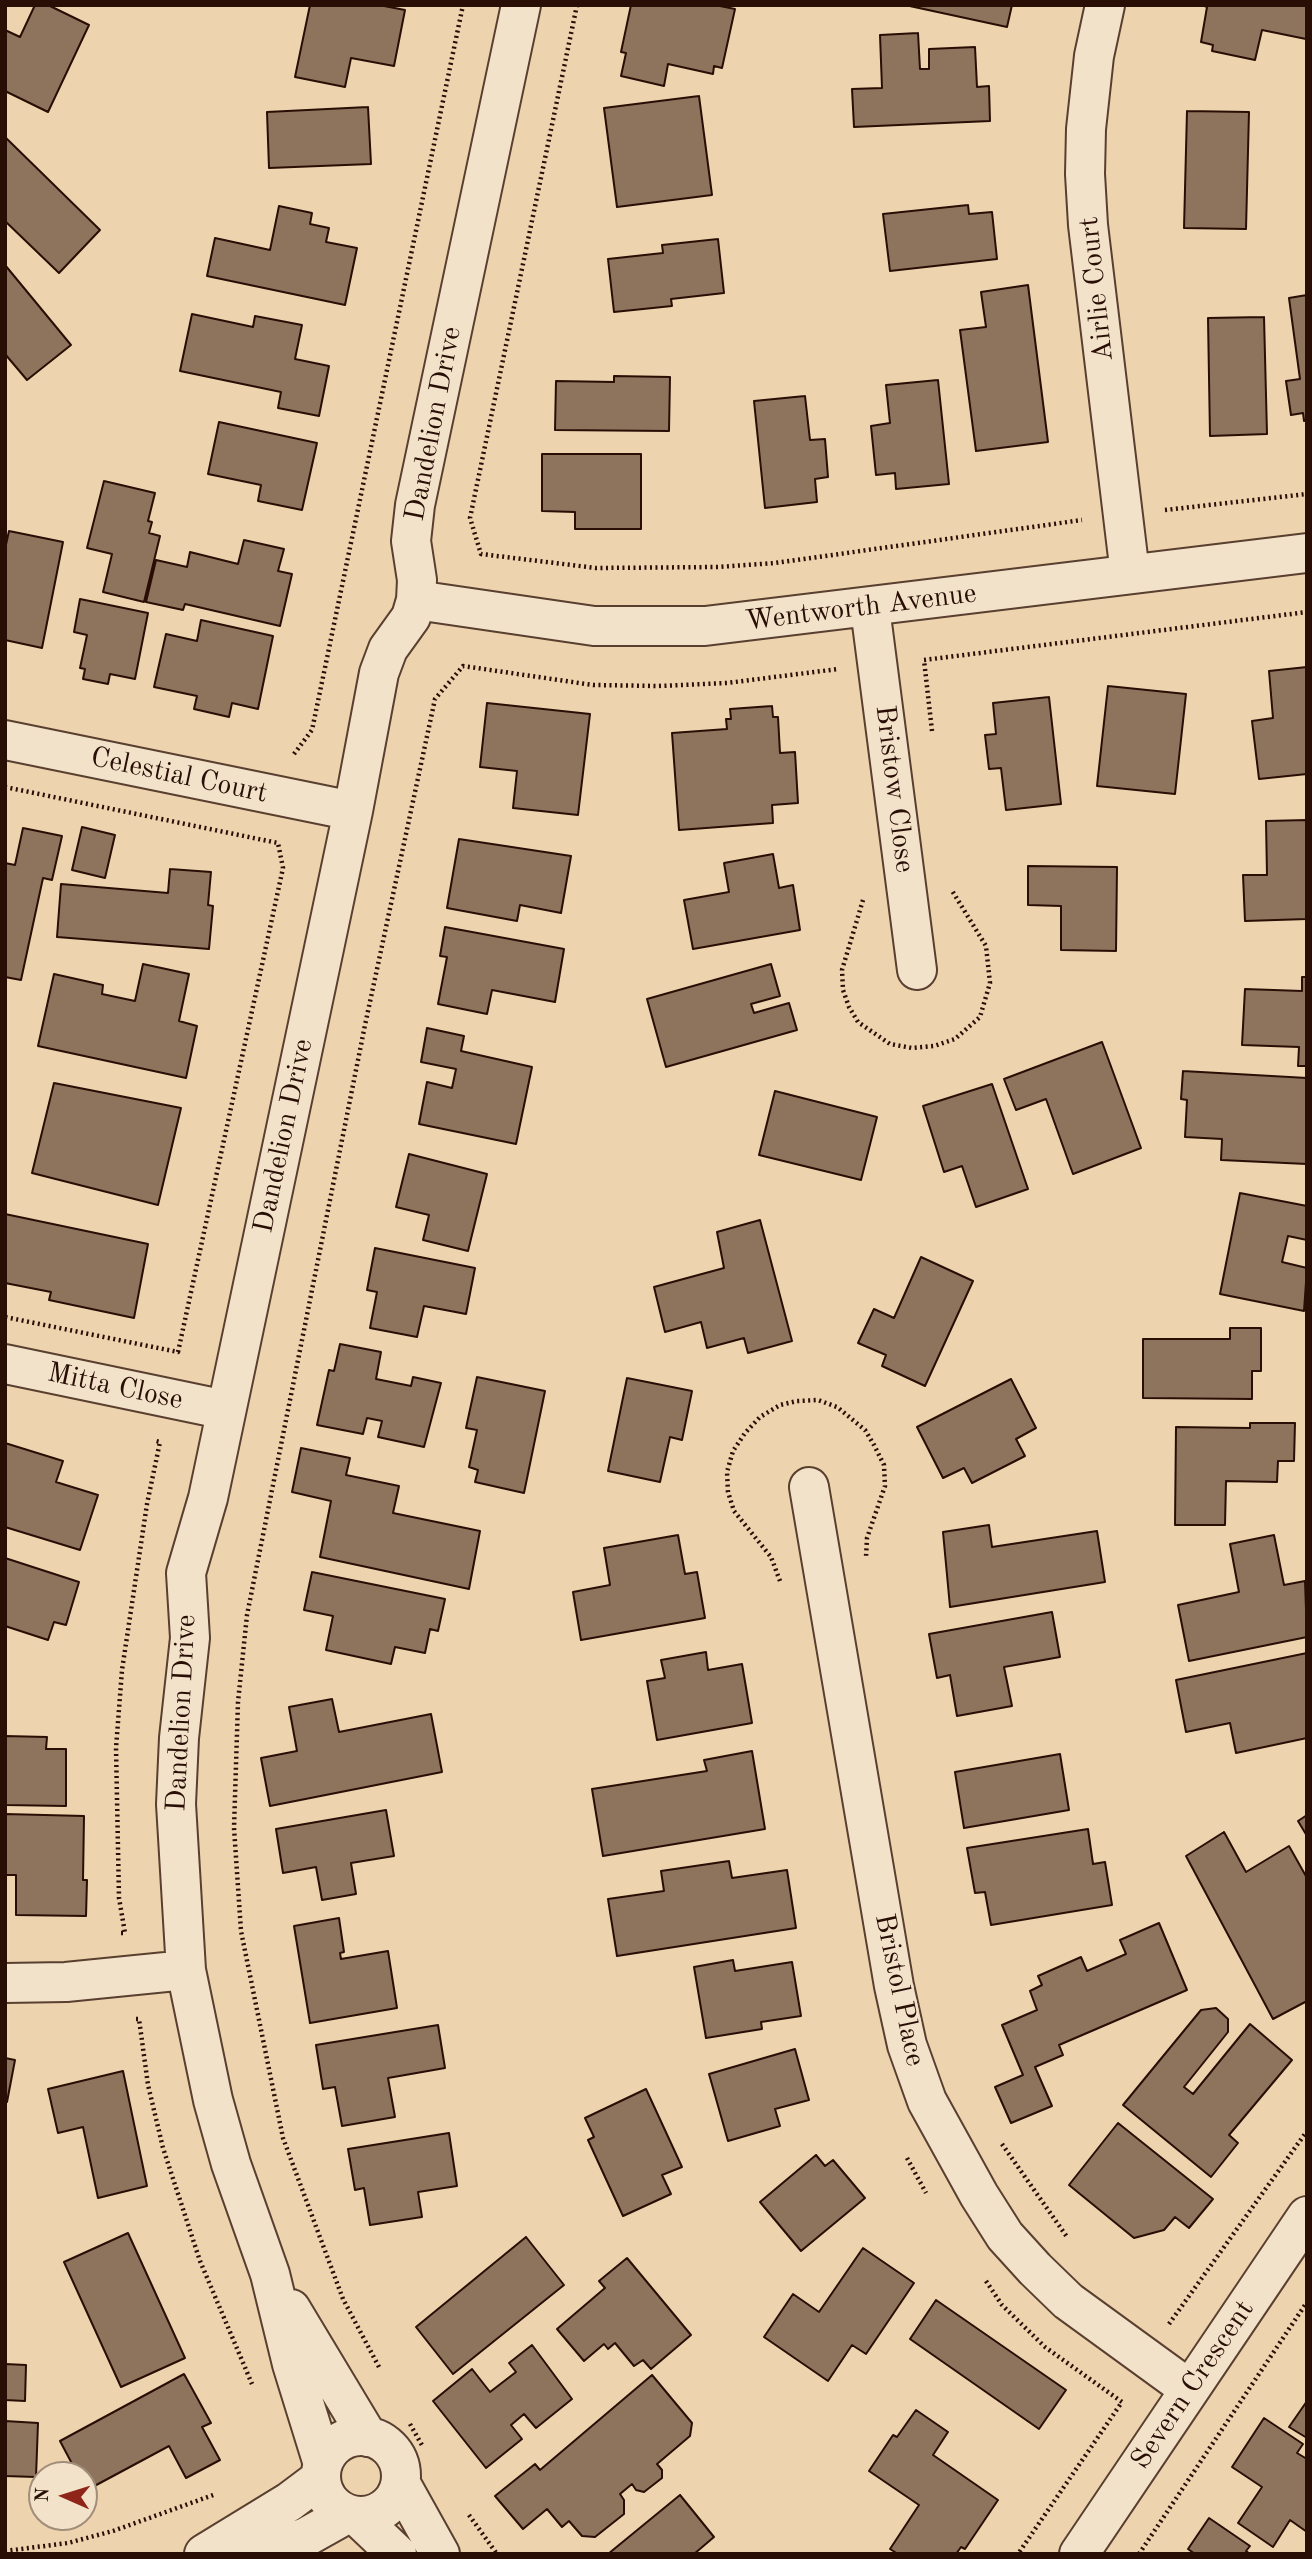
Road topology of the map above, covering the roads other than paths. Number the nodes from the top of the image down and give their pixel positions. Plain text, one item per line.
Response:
1 (521, 5) edge
2 (1105, 5) edge
3 (1307, 553) edge
4 (1130, 574) junction
5 (416, 600) junction
6 (870, 608) junction
7 (5, 740) edge
8 (353, 811) junction
9 (917, 970) dead end
10 (5, 1364) edge
11 (226, 1410) junction
12 (809, 1488) dead end
13 (186, 1970) junction
14 (5, 1983) edge
15 (1307, 2216) edge
16 (270, 2274) junction
17 (1189, 2389) junction
18 (368, 2437) junction
19 (322, 2471) junction
20 (401, 2484) junction
21 (352, 2515) junction
22 (204, 2554) edge
23 (262, 2554) edge
24 (397, 2554) edge
25 (439, 2554) edge
26 (1079, 2554) edge

1 - 5 street, Dandelion Drive
2 - 4 street, Airlie Court
3 - 4 street, Wentworth Avenue
4 - 6 street, Wentworth Avenue
5 - 6 street, Wentworth Avenue
5 - 8 street, Dandelion Drive
6 - 9 street, Bristow Close
7 - 8 street, Celestial Court
8 - 11 street, Dandelion Drive
10 - 11 street, Mitta Close
11 - 13 street, Dandelion Drive
12 - 17 street, Bristol Place
13 - 14 street
13 - 16 street, Dandelion Drive
15 - 17 street, Severn Crescent
16 - 18 street, Dandelion Drive
16 - 19 street, Dandelion Drive
17 - 26 street, Severn Crescent
18 - 19 street
18 - 20 street
19 - 21 street
19 - 22 street
20 - 21 street
20 - 25 street
21 - 23 street
21 - 24 street

